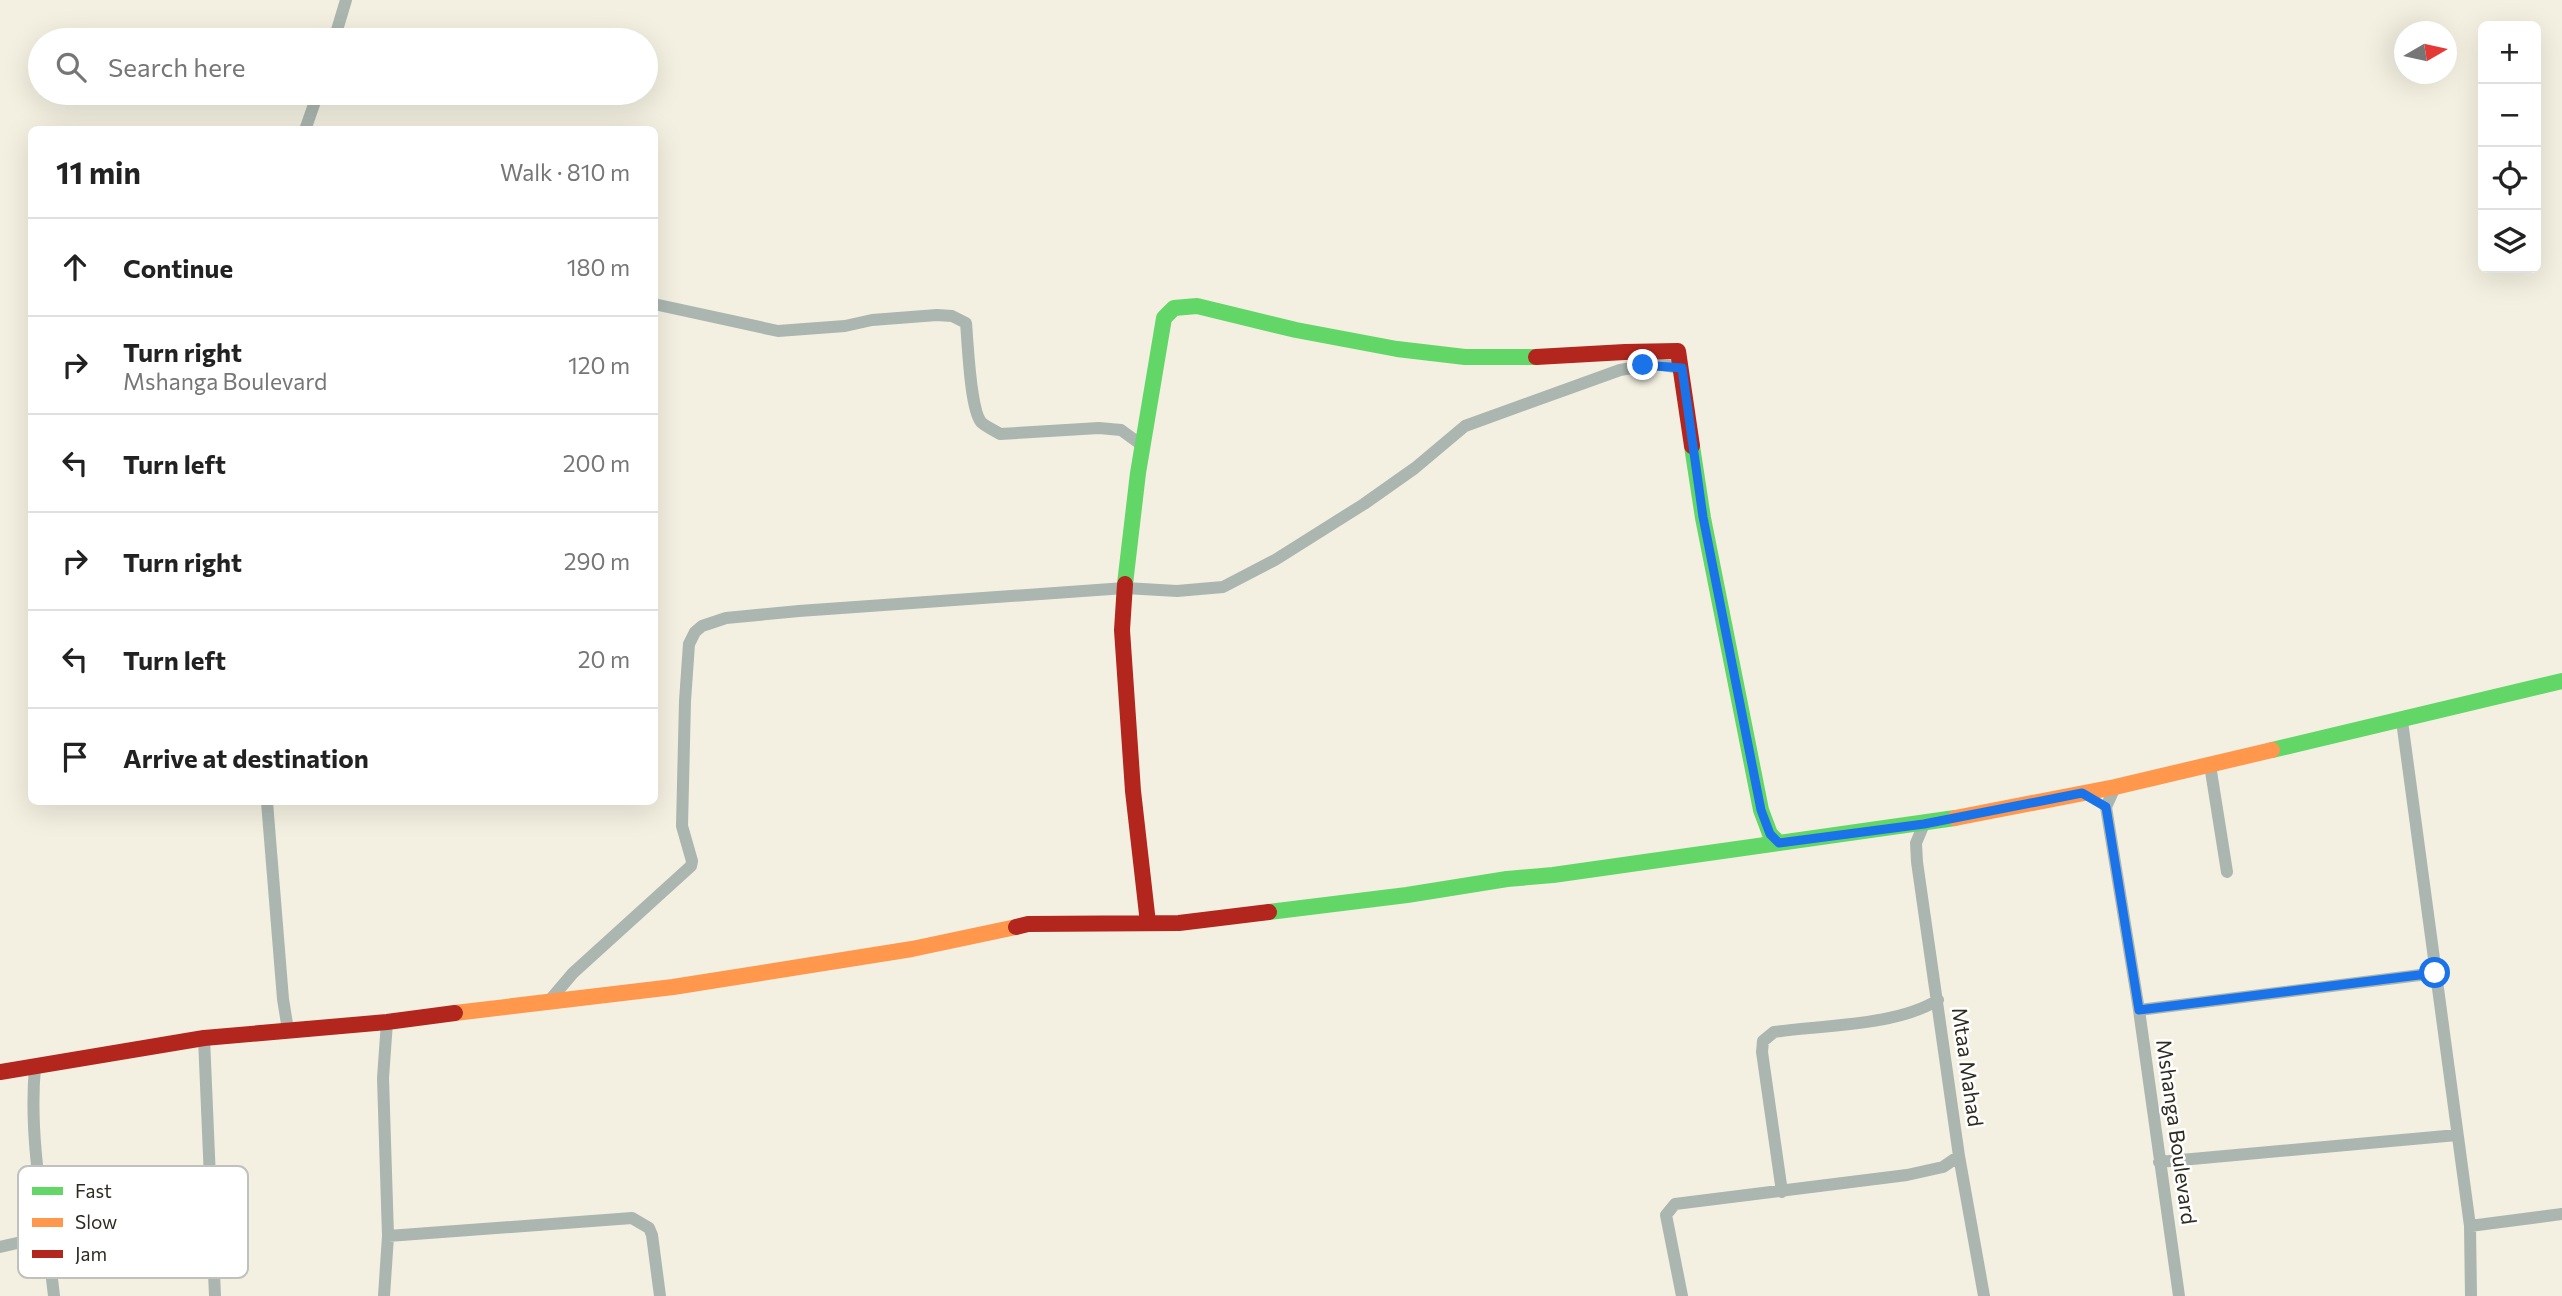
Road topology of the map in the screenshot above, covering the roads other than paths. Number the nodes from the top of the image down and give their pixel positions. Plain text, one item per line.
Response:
1 (346, 0) edge
2 (338, 28) edge
3 (313, 105) edge
4 (306, 126) edge
5 (658, 305) edge
6 (1682, 368) junction
7 (1148, 417) junction
8 (1121, 430) junction
9 (1143, 446) junction
10 (1126, 569) junction
11 (1125, 588) junction
12 (1143, 590) junction
13 (2562, 681) edge
14 (2402, 720) junction
15 (2210, 765) junction
16 (2115, 787) junction
17 (2082, 793) junction
18 (267, 805) edge
19 (2106, 807) junction
20 (1924, 824) junction
21 (1896, 828) junction
22 (1779, 843) junction
23 (1916, 843) junction
24 (2227, 872) dead end
25 (1148, 923) junction
26 (2435, 973) junction
27 (550, 1000) junction
28 (1938, 1000) junction
29 (2139, 1010) junction
30 (387, 1022) junction
31 (369, 1024) junction
32 (288, 1030) junction
33 (204, 1038) junction
34 (385, 1046) junction
35 (35, 1067) junction
36 (0, 1072) edge
37 (2457, 1135) junction
38 (1959, 1156) junction
39 (2159, 1162) junction
40 (39, 1166) edge
41 (209, 1166) edge
42 (1782, 1192) junction
43 (2562, 1214) edge
44 (2470, 1226) junction
45 (388, 1236) junction
46 (18, 1243) edge
47 (0, 1247) edge
48 (52, 1278) edge
49 (214, 1278) edge
50 (2472, 1295) edge
51 (54, 1296) edge
52 (215, 1296) edge
53 (384, 1296) edge
54 (660, 1296) edge
55 (1682, 1296) edge
56 (1984, 1296) edge
57 (2179, 1296) edge

1 - 2 street
3 - 4 street
5 - 8 street
6 - 7 street
6 - 12 street
6 - 22 street
7 - 8 street
7 - 9 street
8 - 9 street
9 - 10 street
10 - 11 street
10 - 12 street
11 - 12 street
11 - 25 street
11 - 27 street
13 - 14 street
14 - 15 street
14 - 26 street
15 - 16 street
15 - 24 street
16 - 17 street
16 - 19 street
17 - 19 street
17 - 20 street
18 - 32 street
19 - 29 street, Mshanga Boulevard
20 - 21 street
20 - 23 street, Mtaa Mahad
21 - 22 street
21 - 23 street
22 - 25 street
23 - 28 street, Mtaa Mahad
25 - 27 street
26 - 29 street
26 - 37 street
27 - 30 street
28 - 38 street, Mtaa Mahad
28 - 42 street
29 - 39 street, Mshanga Boulevard
30 - 31 street
30 - 34 street
31 - 32 street
31 - 34 street
32 - 33 street
33 - 35 street
33 - 41 street
34 - 45 street
35 - 36 street
35 - 40 street
37 - 39 street
37 - 44 street
38 - 42 street
38 - 56 street, Mtaa Mahad
39 - 57 street, Mshanga Boulevard
42 - 55 street
43 - 44 street
44 - 50 street
45 - 53 street
45 - 54 street
46 - 47 street
48 - 51 street
49 - 52 street

